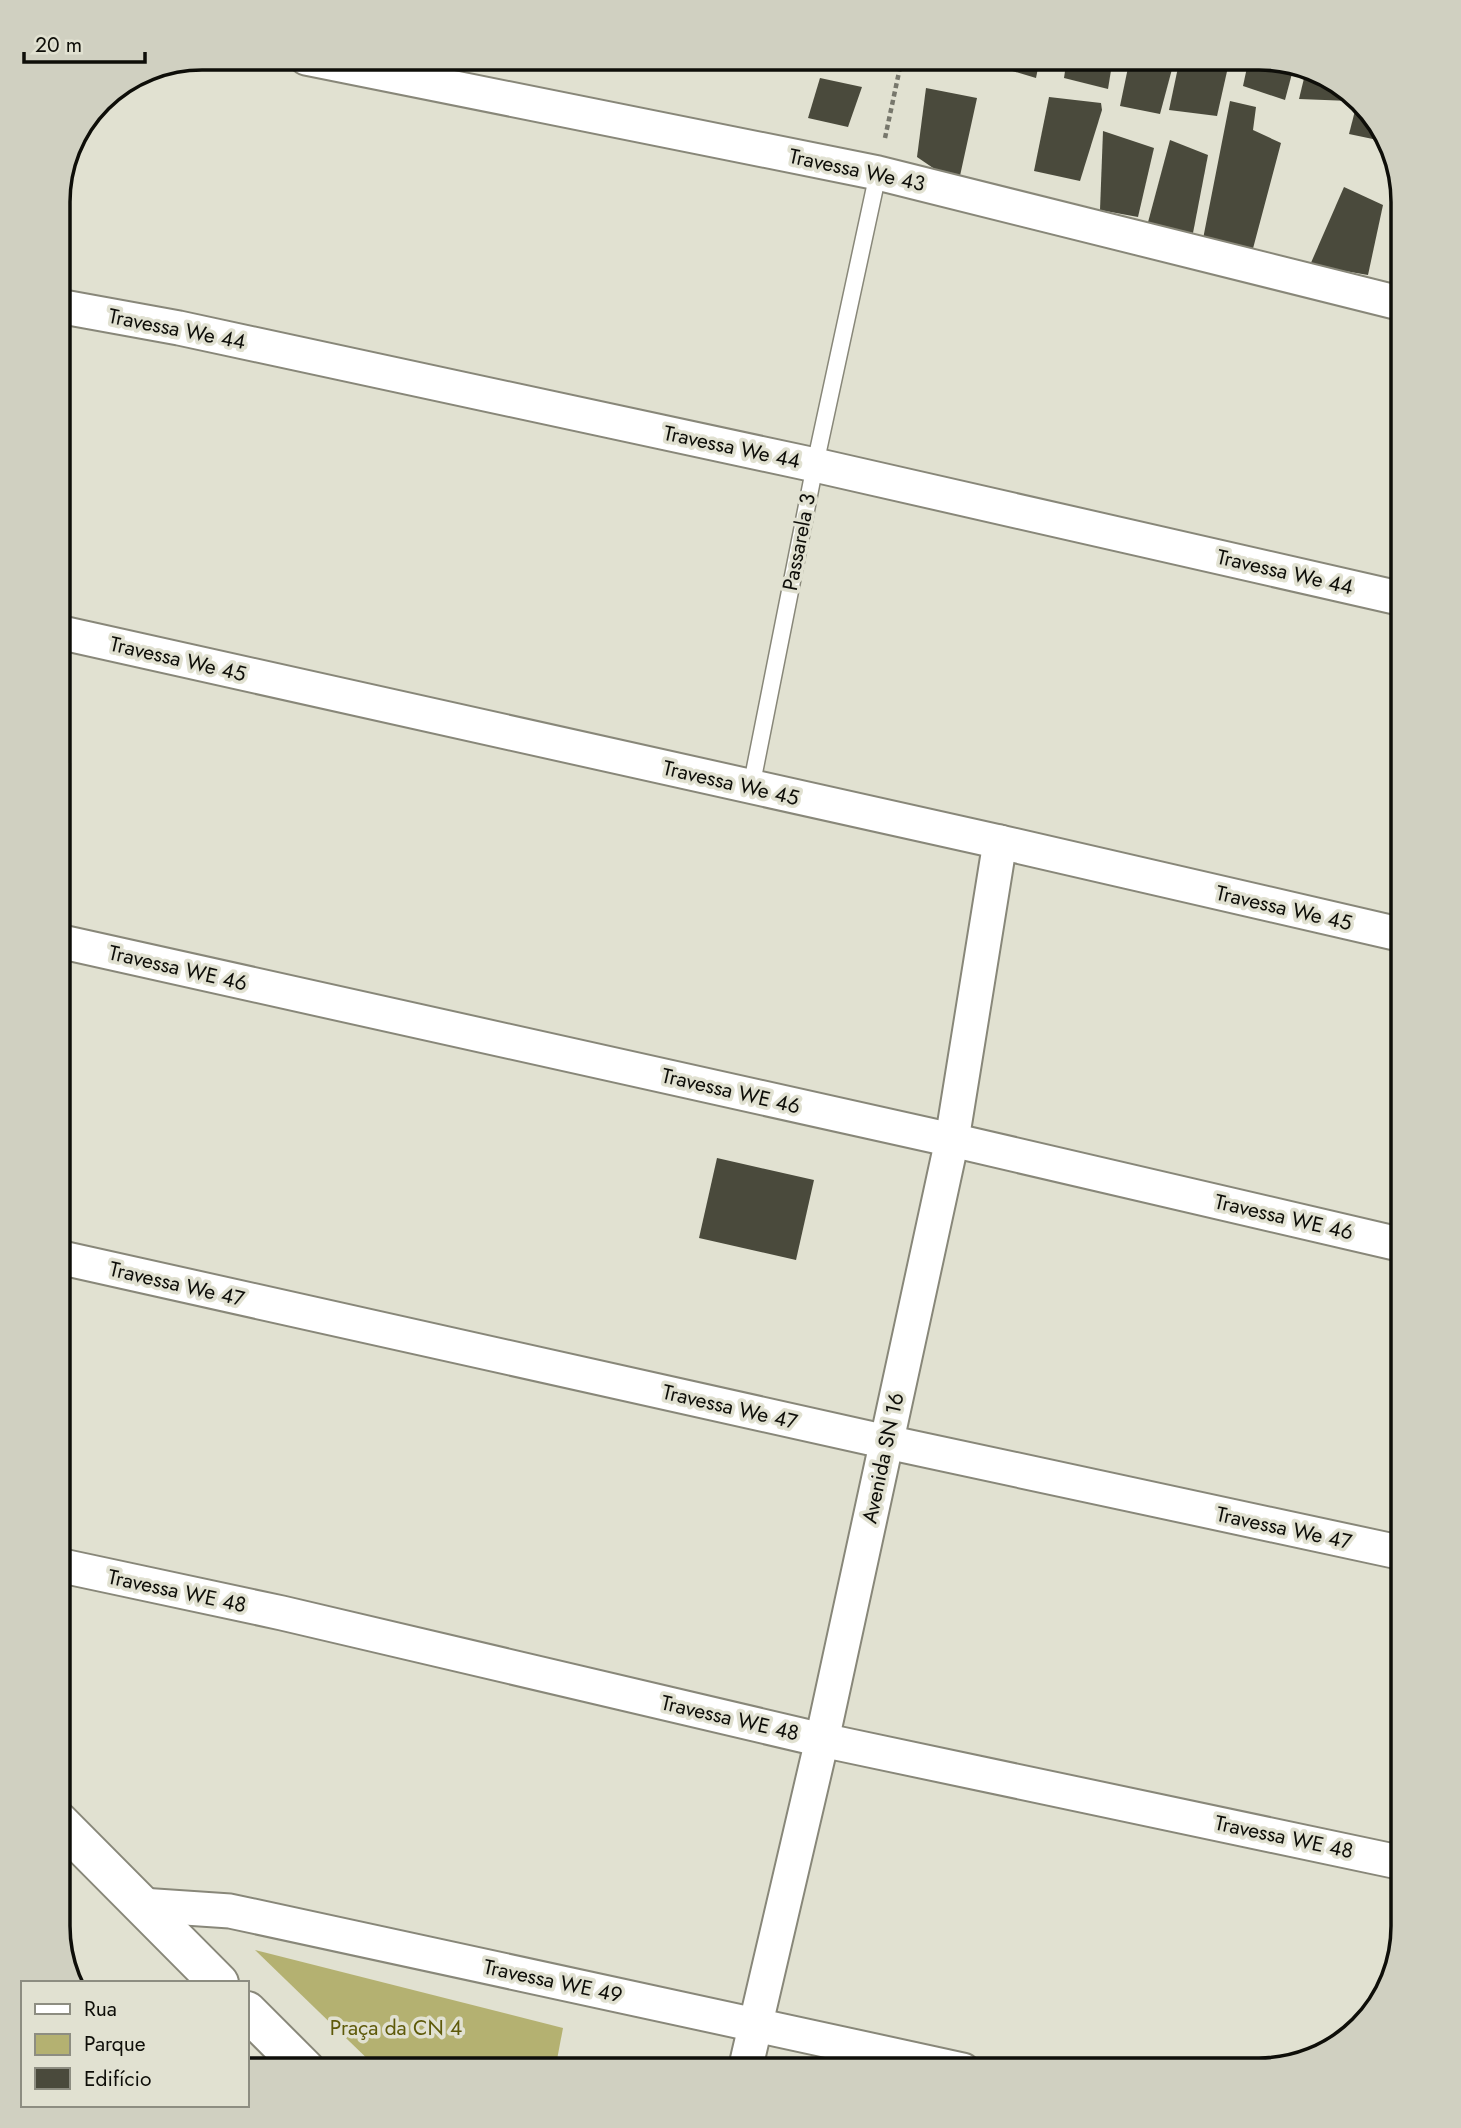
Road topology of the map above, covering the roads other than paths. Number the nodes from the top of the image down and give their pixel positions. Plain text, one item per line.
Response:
1 (366, 70) edge
2 (878, 173) junction
3 (1391, 301) edge
4 (70, 308) edge
5 (815, 465) junction
6 (1391, 596) edge
7 (70, 635) edge
8 (751, 788) junction
9 (1000, 842) junction
10 (1391, 932) edge
11 (70, 944) edge
12 (951, 1140) junction
13 (1391, 1242) edge
14 (70, 1260) edge
15 (887, 1442) junction
16 (1391, 1550) edge
17 (70, 1568) edge
18 (822, 1740) junction
19 (70, 1833) edge
20 (1391, 1860) edge
21 (141, 1905) junction
22 (217, 1981) edge
23 (248, 2012) edge
24 (756, 2024) junction
25 (294, 2058) edge
26 (748, 2058) edge
27 (909, 2058) edge

1 - 2 street, Travessa We 43
2 - 3 street, Travessa We 43
2 - 5 lane, Passarela 3
4 - 5 street, Travessa We 44
5 - 6 street, Travessa We 44
5 - 8 lane, Passarela 3
7 - 8 street, Travessa We 45
8 - 9 street, Travessa We 45
9 - 10 street, Travessa We 45
9 - 12 street, Avenida SN 16
11 - 12 street, Travessa WE 46
12 - 13 street, Travessa WE 46
12 - 15 street, Avenida SN 16
14 - 15 street, Travessa We 47
15 - 16 street, Travessa We 47
15 - 18 street, Avenida SN 16
17 - 18 street, Travessa WE 48
18 - 20 street, Travessa WE 48
18 - 24 street, Avenida SN 16
19 - 21 main road
21 - 22 main road
21 - 24 street, Travessa WE 49
23 - 25 main road
24 - 26 street, Avenida SN 16
24 - 27 street, Travessa WE 49

